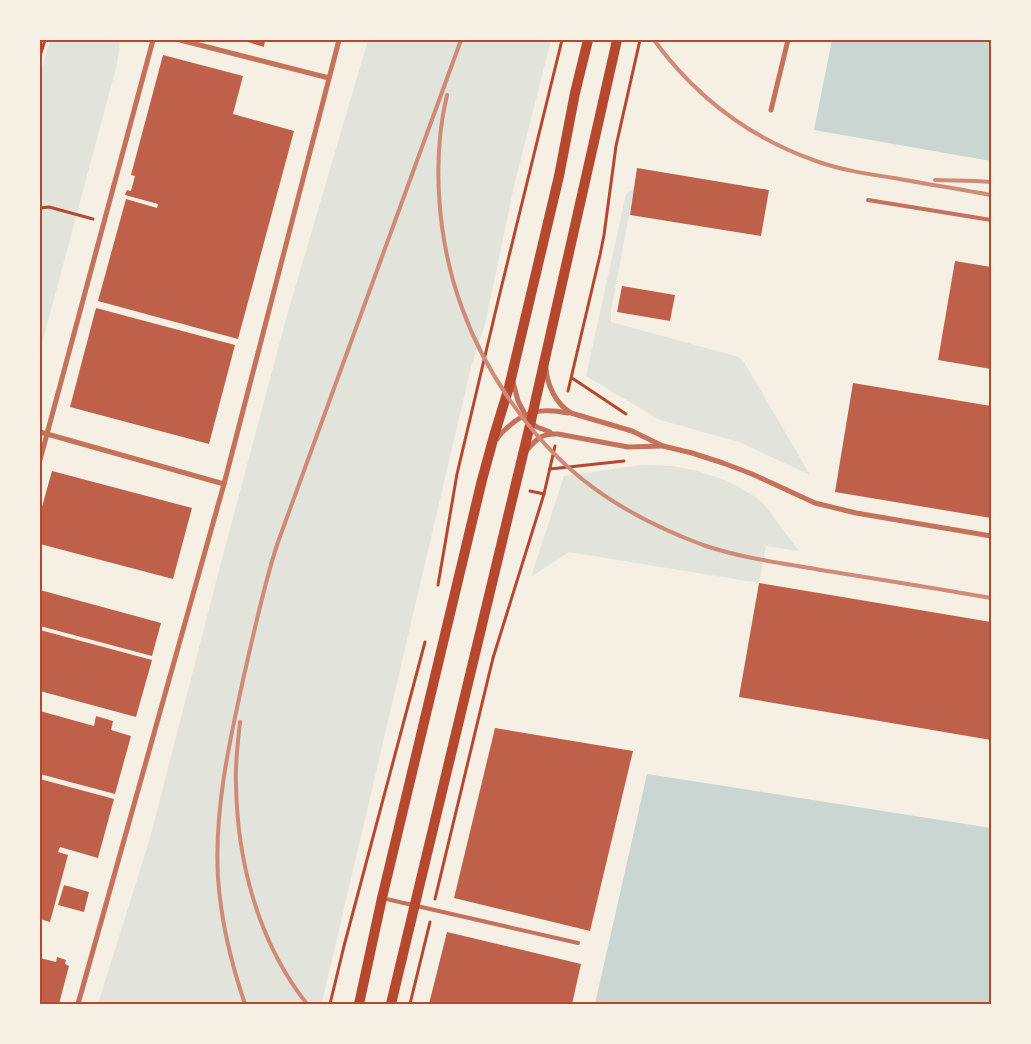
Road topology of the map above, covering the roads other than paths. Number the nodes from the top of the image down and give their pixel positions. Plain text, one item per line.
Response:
1 (153, 40) edge
2 (180, 40) edge
3 (339, 40) edge
4 (588, 40) edge
5 (617, 40) edge
6 (788, 40) edge
7 (329, 78) junction
8 (772, 110) dead end
9 (868, 200) dead end
10 (991, 220) edge
11 (546, 355) junction
12 (515, 359) junction
13 (529, 416) junction
14 (578, 416) junction
15 (40, 432) edge
16 (47, 434) junction
17 (558, 434) junction
18 (663, 446) junction
19 (488, 456) junction
20 (40, 460) edge
21 (517, 477) junction
22 (224, 484) junction
23 (991, 536) edge
24 (382, 898) junction
25 (414, 905) junction
26 (578, 943) dead end
27 (78, 1004) edge
28 (359, 1004) edge
29 (391, 1004) edge

1 - 16 street
2 - 7 street
3 - 7 street
4 - 12 main road
5 - 11 main road
6 - 8 street
7 - 22 street
9 - 10 lane
11 - 13 main road
11 - 14 street
12 - 13 street
12 - 19 main road
13 - 14 street
13 - 17 street
13 - 19 street
13 - 21 main road
14 - 18 street
15 - 16 street
16 - 20 street
16 - 22 street
17 - 18 street
17 - 21 street
18 - 23 street
19 - 24 main road
21 - 25 main road
22 - 27 street
24 - 25 lane
24 - 28 main road
25 - 26 lane
25 - 29 main road

